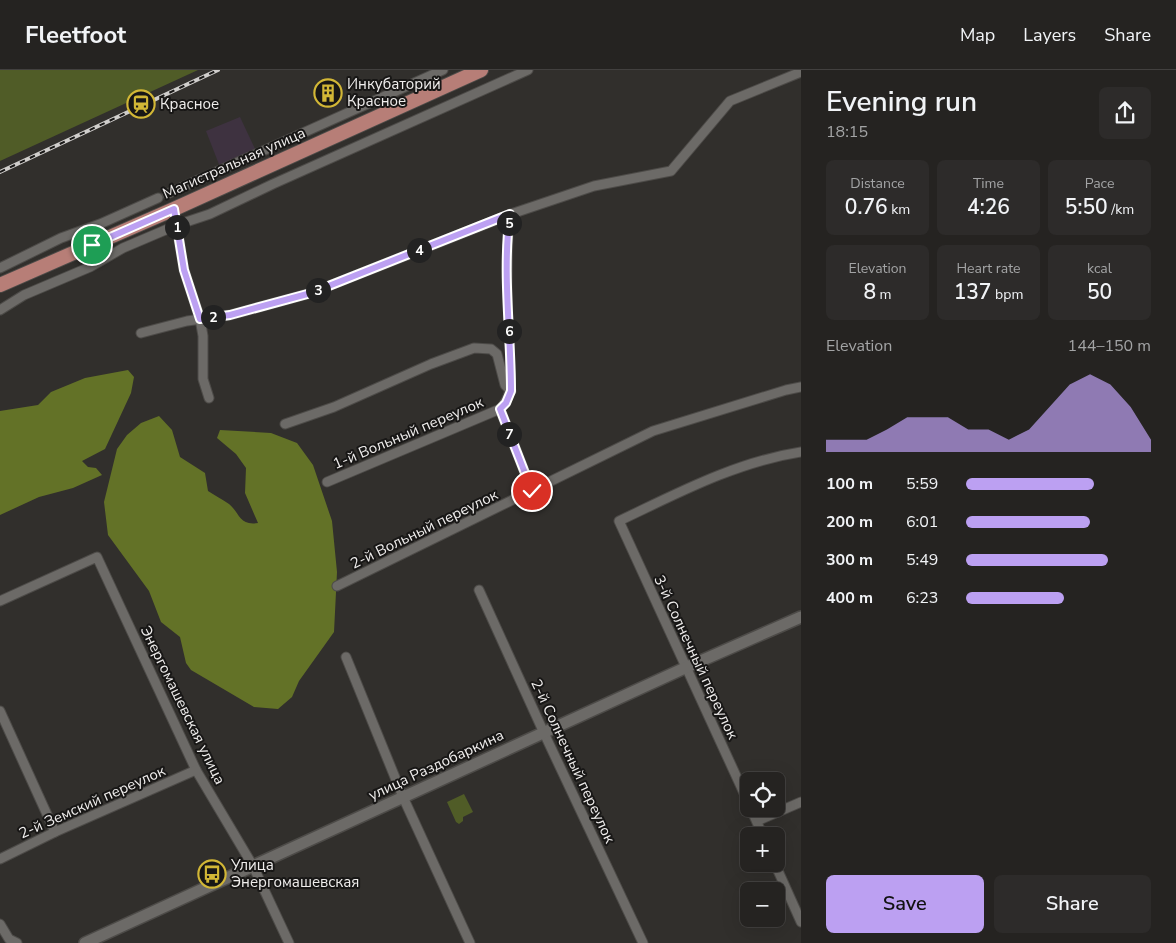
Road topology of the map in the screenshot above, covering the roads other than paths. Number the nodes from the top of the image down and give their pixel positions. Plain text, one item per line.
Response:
1 (443, 70) edge
2 (481, 70) edge
3 (528, 70) edge
4 (801, 72) edge
5 (174, 209) junction
6 (510, 214) junction
7 (176, 225) junction
8 (509, 226) joint
9 (0, 268) edge
10 (0, 285) edge
11 (0, 310) edge
12 (200, 319) junction
13 (141, 333) dead end
14 (510, 371) joint
15 (801, 387) edge
16 (511, 391) junction
17 (209, 398) dead end
18 (500, 409) junction
19 (285, 424) dead end
20 (801, 452) edge
21 (327, 482) dead end
22 (532, 491) junction
23 (337, 586) dead end
24 (479, 590) dead end
25 (0, 601) edge
26 (801, 617) edge
27 (346, 657) dead end
28 (687, 667) junction
29 (0, 711) edge
30 (544, 732) junction
31 (196, 770) junction
32 (740, 784) edge
33 (403, 797) junction
34 (801, 802) edge
35 (755, 817) edge
36 (757, 821) junction
37 (759, 827) edge
38 (55, 832) junction
39 (0, 859) edge
40 (253, 866) junction
41 (779, 872) edge
42 (801, 922) edge
43 (0, 924) edge
44 (17, 943) edge
45 (85, 943) edge
46 (289, 943) edge
47 (470, 943) edge
48 (643, 943) edge

1 - 9 street
2 - 5 main road, Магистральная улица
3 - 7 street
4 - 6 street
5 - 7 street
5 - 10 main road, Магистральная улица
6 - 8 street
6 - 12 street
7 - 11 street
7 - 12 street
8 - 14 street
12 - 13 street
12 - 17 street
14 - 16 street
15 - 22 street, 2-й Вольный переулок
16 - 18 street
16 - 19 street
18 - 21 street, 1-й Вольный переулок
18 - 22 street
20 - 28 street, 3-й Солнечный переулок
22 - 23 street, 2-й Вольный переулок
24 - 30 street, 2-й Солнечный переулок
25 - 31 street, Энергомашевская улица
26 - 28 street, улица Раздобаркина
27 - 33 street
28 - 30 street, улица Раздобаркина
28 - 32 street, 3-й Солнечный переулок
29 - 38 street
30 - 33 street, улица Раздобаркина
30 - 48 street, 2-й Солнечный переулок
31 - 38 street, 2-й Земский переулок
31 - 40 street, Энергомашевская улица
33 - 40 street, улица Раздобаркина
33 - 47 street
34 - 36 street
35 - 36 street
36 - 37 street
38 - 39 street, 2-й Земский переулок
40 - 45 street, улица Раздобаркина
40 - 46 street, Энергомашевская улица
41 - 42 street
43 - 44 street

